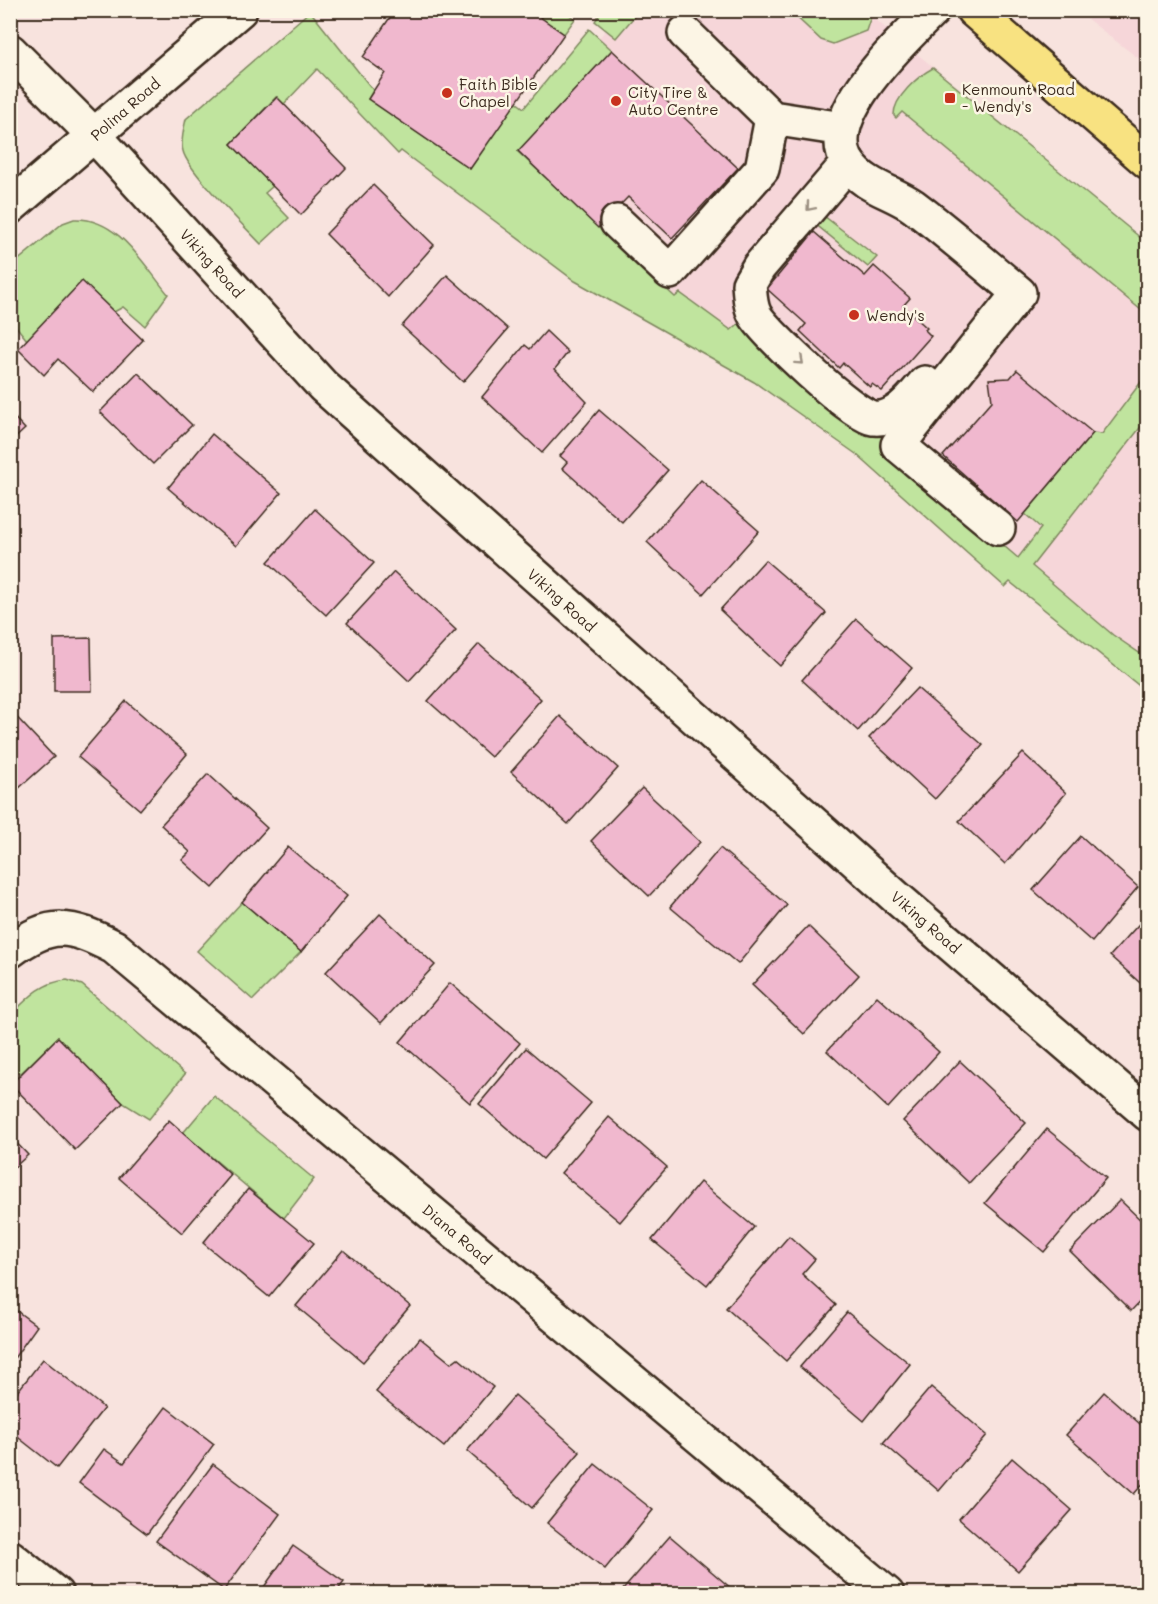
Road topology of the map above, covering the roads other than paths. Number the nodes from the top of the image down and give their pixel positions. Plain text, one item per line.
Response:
1 (240, 10) edge
2 (933, 10) edge
3 (974, 10) edge
4 (685, 33) dead end
5 (10, 51) edge
6 (772, 118) junction
7 (843, 129) junction
8 (94, 135) junction
9 (1148, 162) edge
10 (848, 163) junction
11 (10, 207) edge
12 (617, 222) dead end
13 (1003, 280) junction
14 (998, 528) dead end
15 (10, 951) edge
16 (1148, 1114) edge
17 (10, 1557) edge
18 (56, 1593) edge
19 (887, 1593) edge

1 - 8 street, Polina Road
2 - 7 street
3 - 9 main road
4 - 6 street
5 - 8 street, Viking Road
6 - 7 street
6 - 12 street
7 - 10 street
8 - 11 street, Polina Road
8 - 16 street, Viking Road
10 - 13 street
10 -> 13 street
13 - 14 street
15 - 19 street, Diana Road
17 - 18 street

